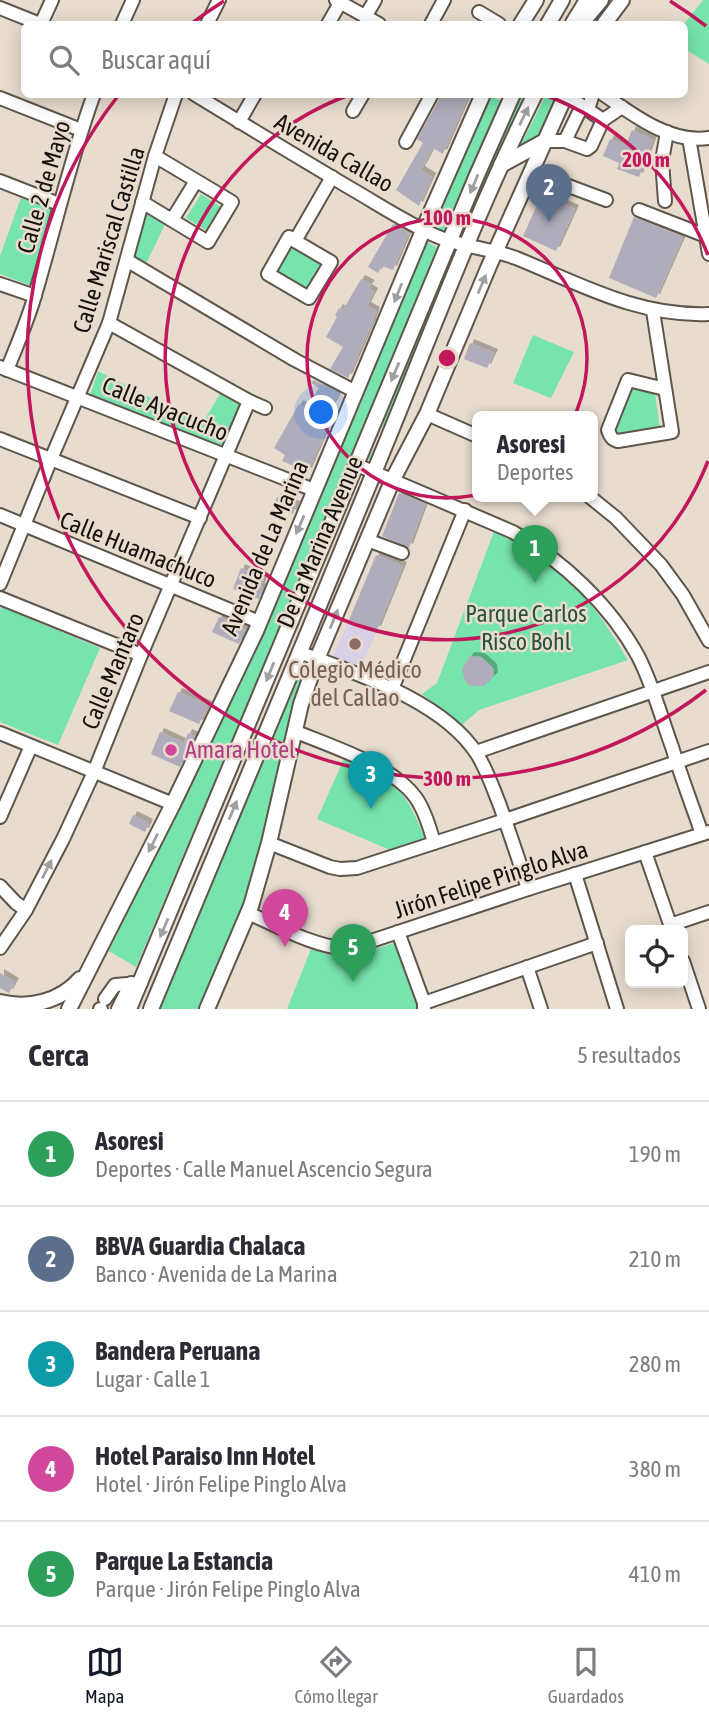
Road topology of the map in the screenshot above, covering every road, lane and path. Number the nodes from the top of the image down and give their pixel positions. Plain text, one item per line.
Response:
1 (52, 0) edge
2 (133, 0) edge
3 (219, 0) edge
4 (375, 0) edge
5 (444, 0) edge
6 (536, 0) edge
7 (562, 0) edge
8 (587, 0) edge
9 (601, 0) edge
10 (622, 0) edge
11 (338, 1) edge
12 (0, 8) edge
13 (479, 12) dead end
14 (365, 17) junction
15 (33, 21) edge
16 (42, 21) edge
17 (123, 21) edge
18 (208, 21) edge
19 (329, 21) edge
20 (373, 21) edge
21 (433, 21) edge
22 (494, 21) edge
23 (523, 21) edge
24 (550, 21) edge
25 (574, 21) edge
26 (584, 21) edge
27 (606, 21) edge
28 (0, 98) edge
29 (93, 98) edge
30 (175, 98) edge
31 (200, 98) edge
32 (253, 98) edge
33 (361, 98) edge
34 (430, 98) edge
35 (481, 98) edge
36 (508, 98) edge
37 (533, 98) edge
38 (565, 98) edge
39 (570, 98) edge
40 (591, 98) edge
41 (609, 98) edge
42 (622, 107) junction
43 (585, 108) junction
44 (353, 111) dead end
45 (603, 120) junction
46 (239, 122) junction
47 (81, 130) junction
48 (667, 132) junction
49 (689, 138) junction
50 (709, 138) edge
51 (545, 141) junction
52 (565, 141) junction
53 (406, 142) dead end
54 (155, 156) junction
55 (501, 165) junction
56 (531, 172) junction
57 (332, 177) junction
58 (0, 181) edge
59 (196, 181) junction
60 (606, 200) dead end
61 (665, 201) dead end
62 (142, 202) junction
63 (59, 204) junction
64 (639, 210) dead end
65 (173, 220) junction
66 (423, 230) junction
67 (706, 236) junction
68 (295, 241) junction
69 (450, 241) junction
70 (467, 246) junction
71 (496, 251) junction
72 (709, 254) edge
73 (128, 261) junction
74 (0, 284) edge
75 (35, 296) junction
76 (653, 311) junction
77 (709, 314) edge
78 (109, 323) junction
79 (4, 368) edge
80 (665, 389) junction
81 (356, 392) junction
82 (78, 397) junction
83 (249, 401) junction
84 (265, 408) dead end
85 (427, 414) junction
86 (472, 434) edge
87 (0, 439) edge
88 (226, 456) junction
89 (51, 459) junction
90 (357, 465) junction
91 (375, 472) junction
92 (393, 479) junction
93 (314, 490) junction
94 (596, 502) edge
95 (465, 510) junction
96 (0, 515) edge
97 (200, 518) junction
98 (24, 525) junction
99 (367, 540) junction
100 (402, 554) dead end
101 (0, 584) edge
102 (171, 586) junction
103 (0, 598) edge
104 (259, 622) junction
105 (709, 641) edge
106 (299, 652) junction
107 (141, 655) junction
108 (317, 659) junction
109 (709, 672) edge
110 (392, 689) junction
111 (653, 691) junction
112 (294, 731) junction
113 (0, 733) edge
114 (31, 746) junction
115 (709, 751) edge
116 (476, 752) junction
117 (677, 763) junction
118 (94, 772) junction
119 (173, 804) junction
120 (0, 817) edge
121 (505, 820) junction
122 (706, 833) edge
123 (269, 843) junction
124 (434, 843) junction
125 (645, 852) junction
126 (575, 874) junction
127 (0, 886) edge
128 (528, 889) junction
129 (26, 910) junction
130 (709, 912) edge
131 (248, 913) junction
132 (670, 925) edge
133 (678, 925) edge
134 (398, 932) junction
135 (597, 943) junction
136 (0, 948) edge
137 (527, 967) junction
138 (88, 970) junction
139 (688, 976) edge
140 (136, 983) junction
141 (709, 990) edge
142 (694, 995) junction
143 (102, 1005) edge
144 (1, 1006) edge
145 (424, 1006) edge
146 (69, 1009) edge
147 (118, 1009) edge
148 (130, 1009) edge
149 (151, 1009) edge
150 (207, 1009) edge
151 (541, 1009) edge
152 (617, 1009) edge
153 (699, 1009) edge

1 - 16 street
2 - 17 street
3 - 18 street
4 - 14 street
5 - 21 street
6 - 23 main road
7 - 24 main road
8 - 25 main road
9 - 26 main road
10 - 27 main road
11 - 14 street
11 - 19 street
12 - 15 street
13 - 22 street
14 - 20 street
28 - 47 street
29 - 47 street, Calle 2 de Mayo
30 - 54 street, Calle Mariscal Castilla
31 - 46 street, Avenida Callao
32 - 46 street
33 - 44 street
34 - 53 street
35 - 66 main road, Avenida de La Marina
36 -> 69 main road, De La Marina Avenue
55 -> 37 main road, De La Marina Avenue
38 - 51 main road
39 - 43 street
40 - 43 street
41 - 42 street
42 - 45 street
42 - 48 street
43 - 45 street
43 - 52 street
45 - 52 street
46 - 57 street, Avenida Callao
47 - 63 street, Calle 2 de Mayo
48 - 49 street
48 - 61 street
49 - 50 street
49 - 67 street
51 - 52 street
51 - 55 main road
51 - 56 main road
54 - 59 street
54 - 62 street, Calle Mariscal Castilla
55 - 70 main road, De La Marina Avenue
56 - 60 street
56 - 71 main road
57 - 66 street, Avenida Callao
57 - 68 street
58 - 63 street
59 - 65 street
59 - 65 street
62 - 65 street
62 - 73 street, Calle Mariscal Castilla
63 - 75 street, Calle 2 de Mayo
64 - 67 street
66 - 69 street, Avenida Callao
66 -> 81 main road, Avenida de La Marina
67 - 72 street
68 - 68 street
69 - 70 street, Avenida Callao
69 -> 90 main road, De La Marina Avenue
70 - 71 street, Avenida Callao
70 - 91 main road, De La Marina Avenue
71 - 76 street, Avenida Callao
85 -> 71 main road
73 - 78 street, Calle Mariscal Castilla
73 - 81 street
74 - 75 street
75 - 79 street, Calle 2 de Mayo
76 - 77 street, Avenida Callao
76 - 80 street
78 - 82 street, Calle Mariscal Castilla
78 - 83 street
79 - 82 street, Calle Ayacucho
80 - 80 street
81 - 93 main road, Avenida de La Marina
82 - 88 street, Calle Ayacucho
82 - 89 street, Calle Mariscal Castilla
83 - 84 street
83 - 88 street, Calle Mantaro
85 - 86 street
85 - 92 main road
87 - 89 street
88 - 93 street, Calle Ayacucho
88 - 97 street, Calle Mantaro
89 - 97 street
89 - 98 street, Calle Mariscal Castilla
90 - 91 street
90 -> 140 main road, De La Marina Avenue
91 - 92 street
91 - 106 main road, De La Marina Avenue
92 - 95 street
92 - 99 main road
93 -> 104 main road, Avenida de La Marina
94 - 105 street
95 - 110 street
95 - 111 street
96 - 98 street, Calle Huamachuco
97 - 102 street, Calle Mantaro
98 - 101 street, Calle Mariscal Castilla
98 - 102 street, Calle Huamachuco
99 - 100 street
108 -> 99 main road
102 - 104 street, Calle Huamachuco
102 - 107 street, Calle Mantaro
103 - 107 street
104 - 119 main road, Avenida de La Marina
106 - 108 street
149 -> 106 main road, De La Marina Avenue
107 - 118 street, Calle Mantaro
108 - 110 street
108 - 112 main road
109 - 111 street
110 - 116 street
111 - 116 street
111 - 117 street
112 - 123 main road
112 - 124 street
113 - 114 street
114 - 118 street
114 - 120 street
115 - 117 street
116 - 121 street
117 - 121 street
117 - 122 street
118 - 119 street
129 -> 118 street, Calle Mantaro
119 -> 138 main road, Avenida de La Marina
121 - 124 street
121 - 128 street
122 - 125 street, Jirón Felipe Pinglo Alva
123 - 124 street
123 - 131 main road
125 - 126 street, Jirón Felipe Pinglo Alva
125 - 132 street
126 - 128 street, Jirón Felipe Pinglo Alva
126 - 135 street
127 - 129 street
128 - 134 street, Jirón Felipe Pinglo Alva
129 - 136 street, Calle Mantaro
130 - 133 street
131 - 134 street, Jirón Felipe Pinglo Alva
131 - 150 main road
134 - 145 street
135 - 137 street
135 - 152 street
137 - 145 street
137 - 151 street
138 - 144 main road
138 - 146 main road, Avenida de La Marina
139 - 142 street
140 - 143 street
140 - 147 street
140 - 148 main road, De La Marina Avenue
141 - 142 street
142 - 153 street

